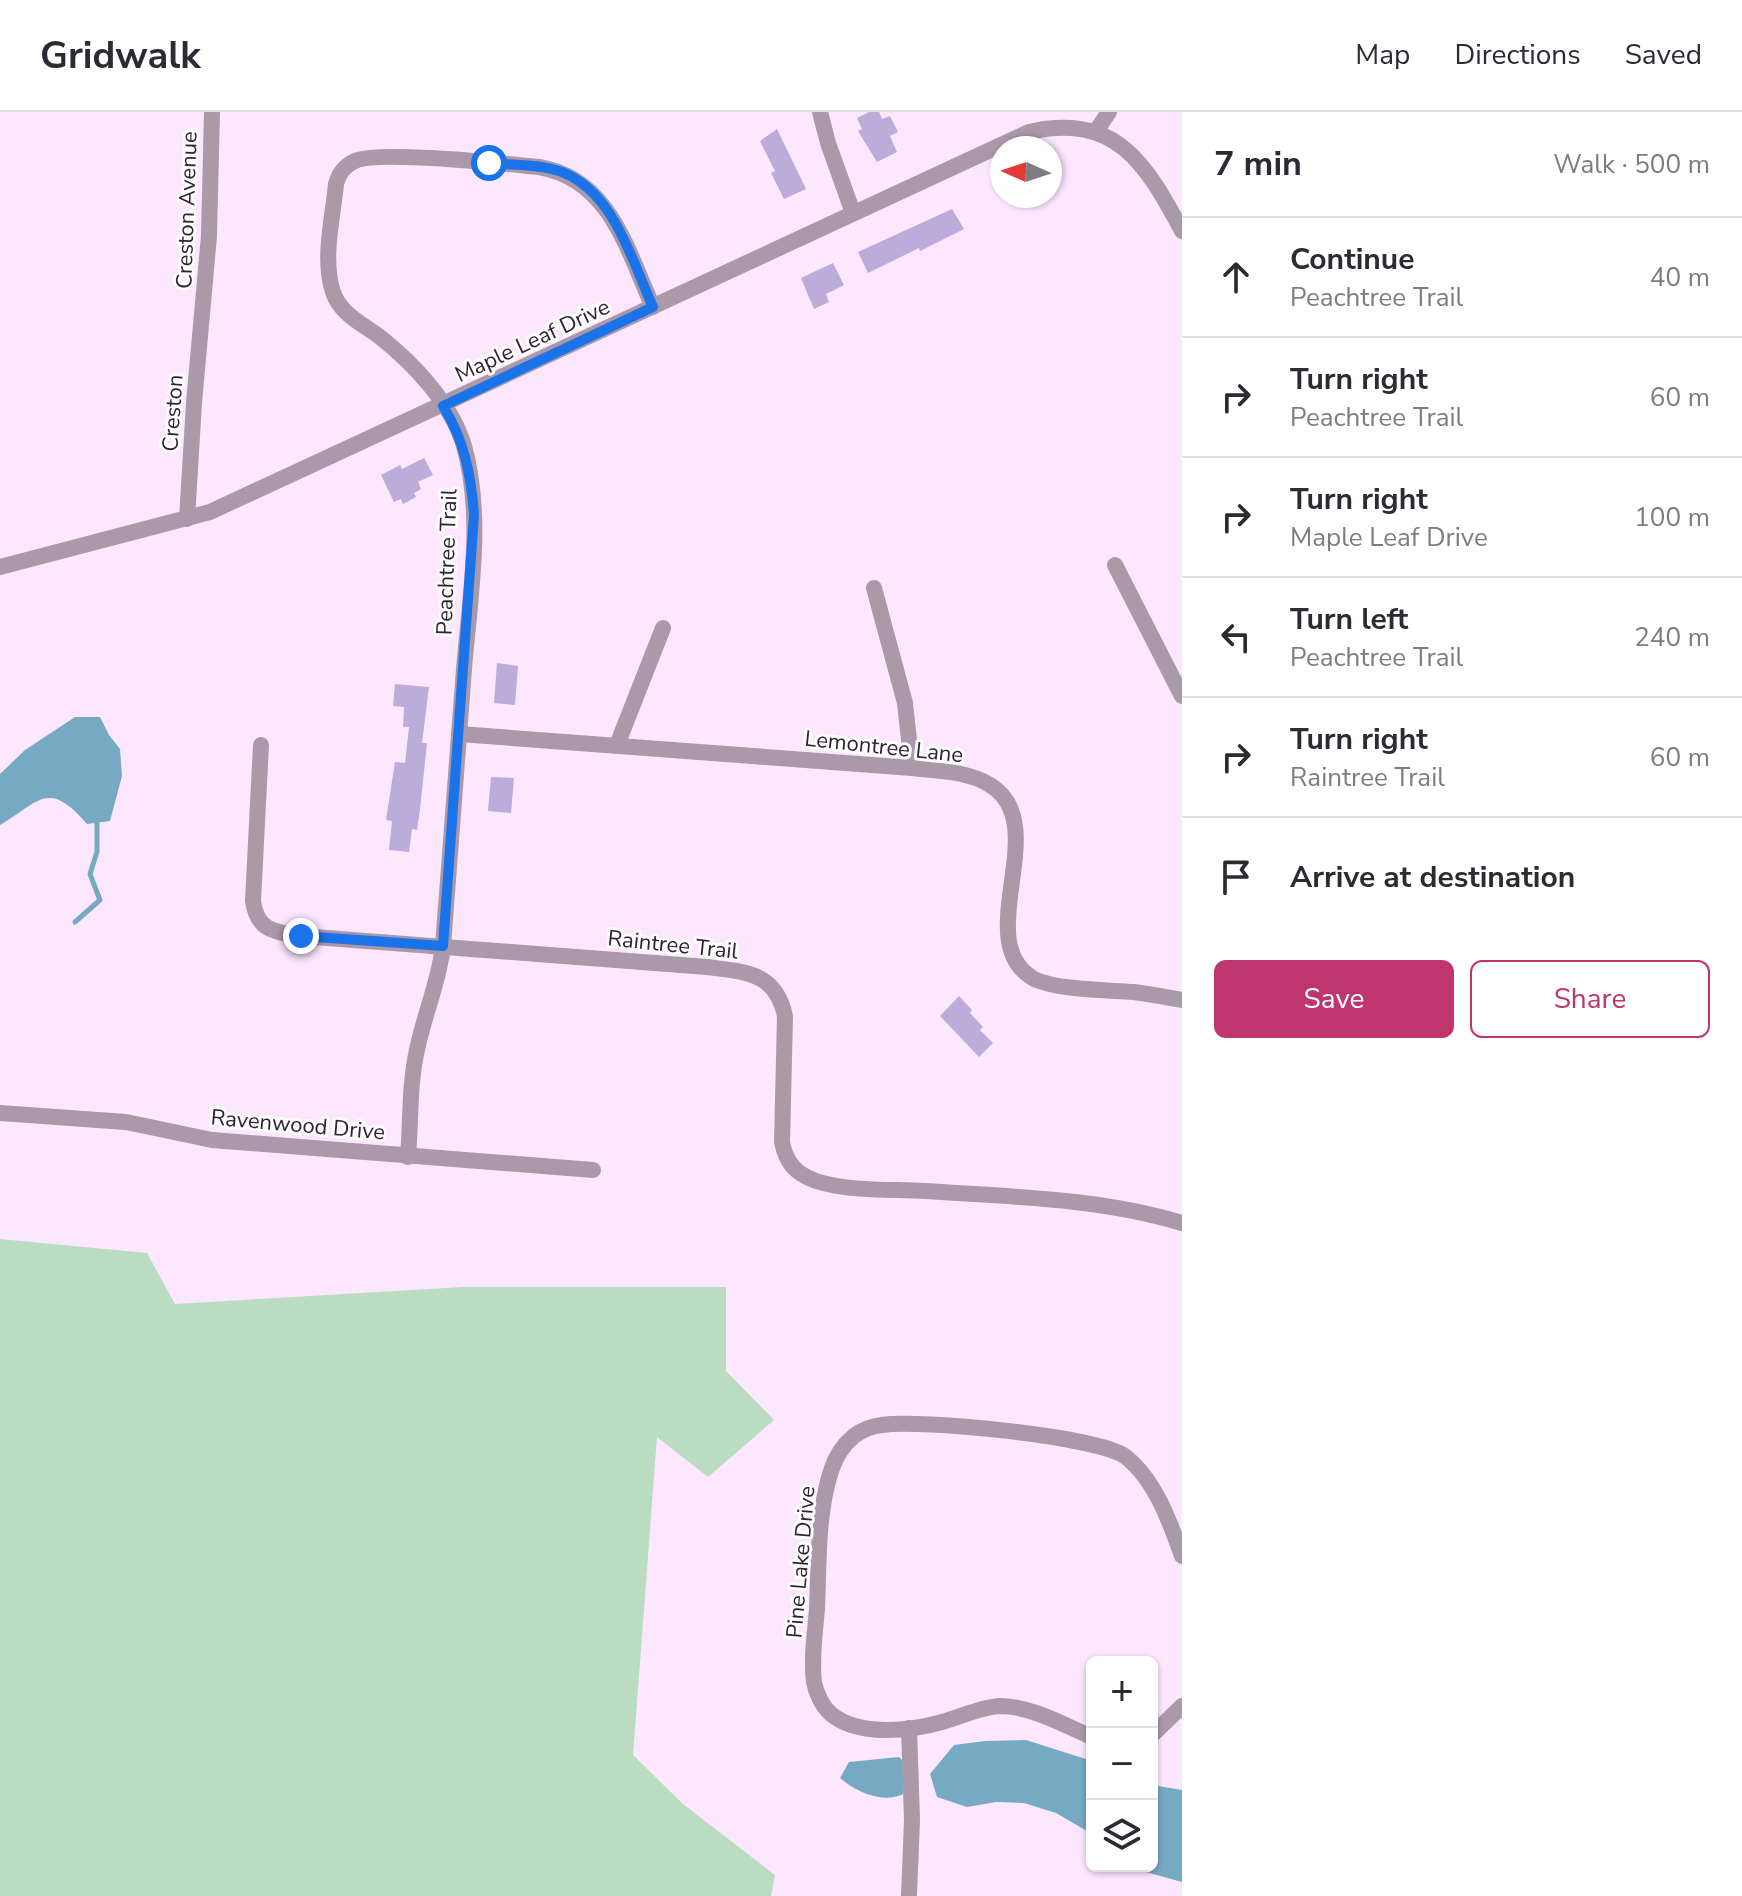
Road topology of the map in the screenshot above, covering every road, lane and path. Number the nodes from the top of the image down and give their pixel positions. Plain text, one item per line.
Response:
1 (212, 112) edge
2 (820, 112) edge
3 (1109, 112) edge
4 (1096, 131) junction
5 (853, 213) junction
6 (1182, 231) edge
7 (653, 307) junction
8 (203, 310) joint
9 (443, 406) junction
10 (187, 519) junction
11 (1115, 565) dead end
12 (0, 567) edge
13 (874, 588) dead end
14 (663, 628) dead end
15 (1182, 696) edge
16 (459, 734) junction
17 (261, 745) dead end
18 (617, 745) junction
19 (912, 768) junction
20 (443, 946) junction
21 (1182, 1000) edge
22 (0, 1113) edge
23 (408, 1157) junction
24 (593, 1170) dead end
25 (1182, 1223) edge
26 (1181, 1552) edge
27 (1182, 1706) edge
28 (909, 1728) junction
29 (1158, 1729) edge
30 (1086, 1735) edge
31 (909, 1896) edge

1 - 8 street, Creston Avenue
2 - 5 street
3 - 4 street
4 - 5 street, Maple Leaf Drive
4 - 6 street
5 - 7 street, Maple Leaf Drive
7 - 9 street, Maple Leaf Drive
7 - 9 street, Peachtree Trail
8 - 10 street, Creston
9 - 10 street, Maple Leaf Drive
9 - 16 street, Peachtree Trail
10 - 12 street, Maple Leaf Drive
11 - 15 street
13 - 19 street
14 - 18 street
16 - 18 street, Lemontree Lane
16 - 20 street, Peachtree Trail
17 - 20 street, Raintree Trail
18 - 19 street, Lemontree Lane
19 - 21 street, Lemontree Lane
20 - 23 street, Peachtree Trail
20 - 25 street, Raintree Trail
22 - 23 street, Ravenwood Drive
23 - 24 street, Ravenwood Drive
26 - 28 street, Pine Lake Drive
27 - 29 street
28 - 30 street, Pine Lake Drive
28 - 31 street

